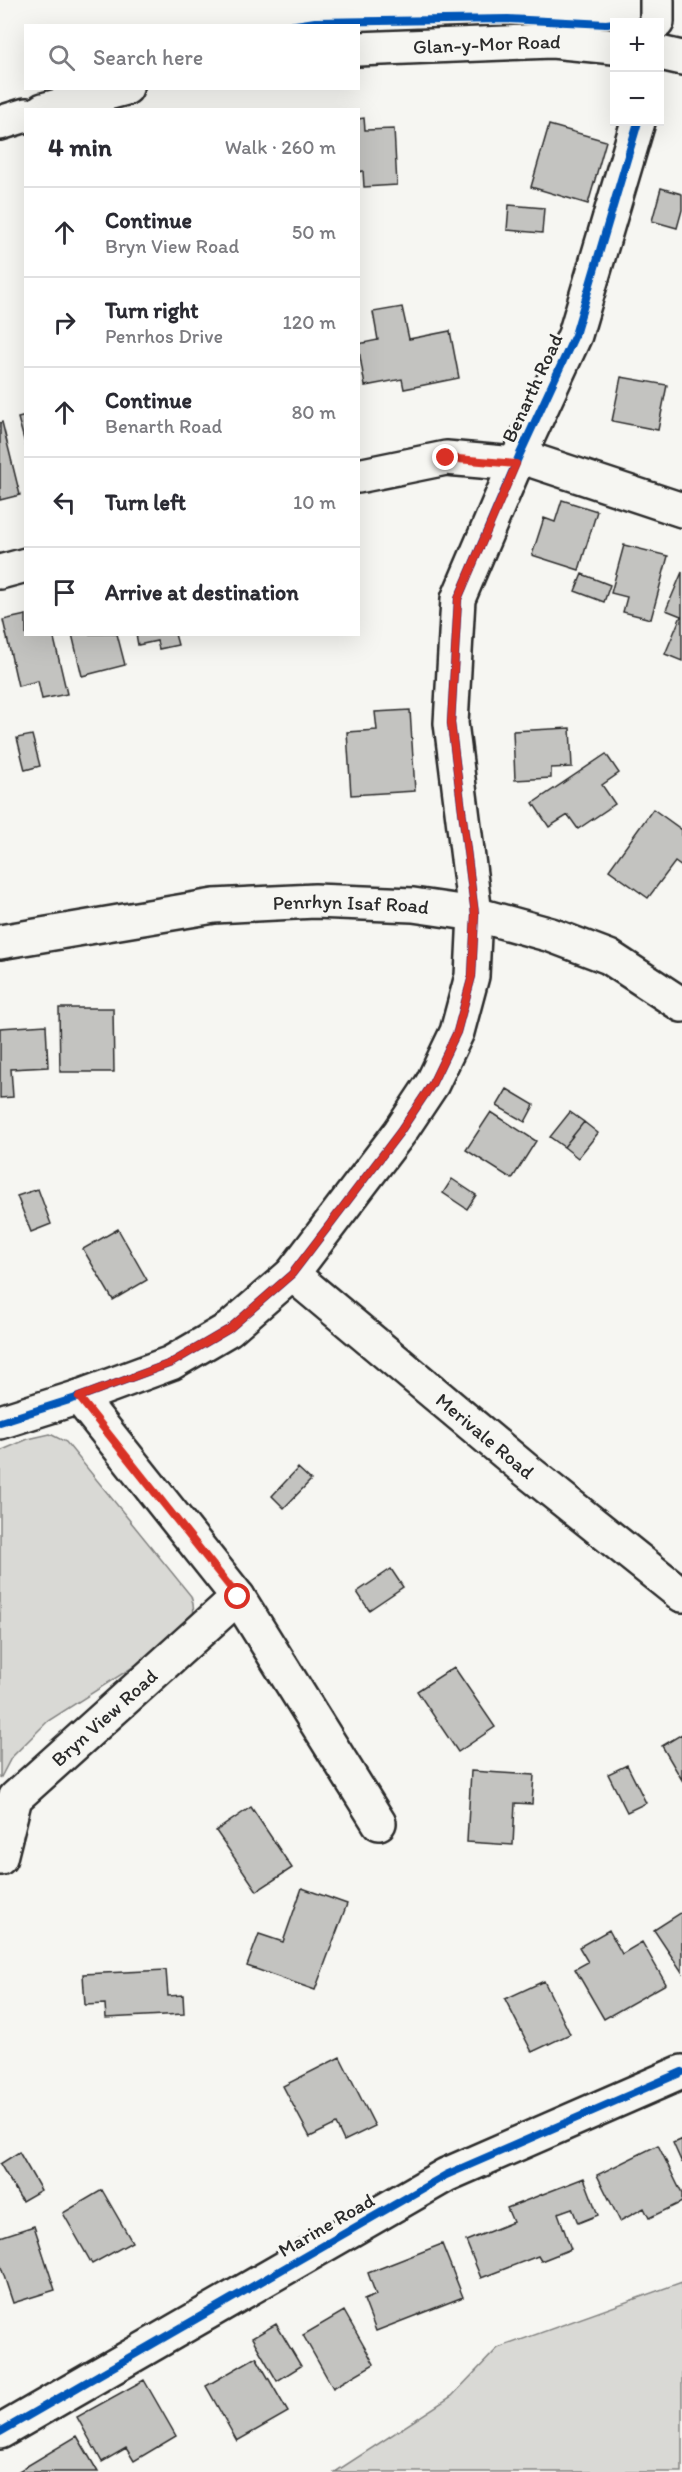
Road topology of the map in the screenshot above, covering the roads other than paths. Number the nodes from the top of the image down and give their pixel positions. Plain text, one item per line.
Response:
1 (657, 0) edge
2 (657, 18) edge
3 (610, 47) edge
4 (360, 49) edge
5 (664, 54) edge
6 (682, 58) edge
7 (118, 90) edge
8 (51, 108) edge
9 (24, 116) edge
10 (0, 123) edge
11 (638, 126) edge
12 (518, 460) junction
13 (360, 476) edge
14 (682, 510) edge
15 (24, 566) edge
16 (0, 572) edge
17 (475, 914) junction
18 (0, 942) edge
19 (682, 1005) edge
20 (292, 1274) junction
21 (79, 1397) junction
22 (0, 1422) edge
23 (682, 1595) edge
24 (238, 1597) junction
25 (379, 1822) dead end
26 (0, 1858) edge
27 (682, 2072) edge
28 (0, 2432) edge

1 - 2 street
3 - 4 street, Glan-y-Mor Road
5 - 6 street
7 - 8 street
9 - 10 street
11 - 12 street, Benarth Road
12 - 13 street
12 - 14 street
12 - 17 street, Benarth Road
15 - 16 street
17 - 18 street, Penrhyn Isaf Road
17 - 19 street, Penrhyn Isaf Road
17 - 20 street, Benarth Road
20 - 21 street, Benarth Road
20 - 23 street, Merivale Road
21 - 22 street, Benarth Road
21 - 24 street
24 - 25 street
24 - 26 street, Bryn View Road
27 - 28 street, Marine Road

